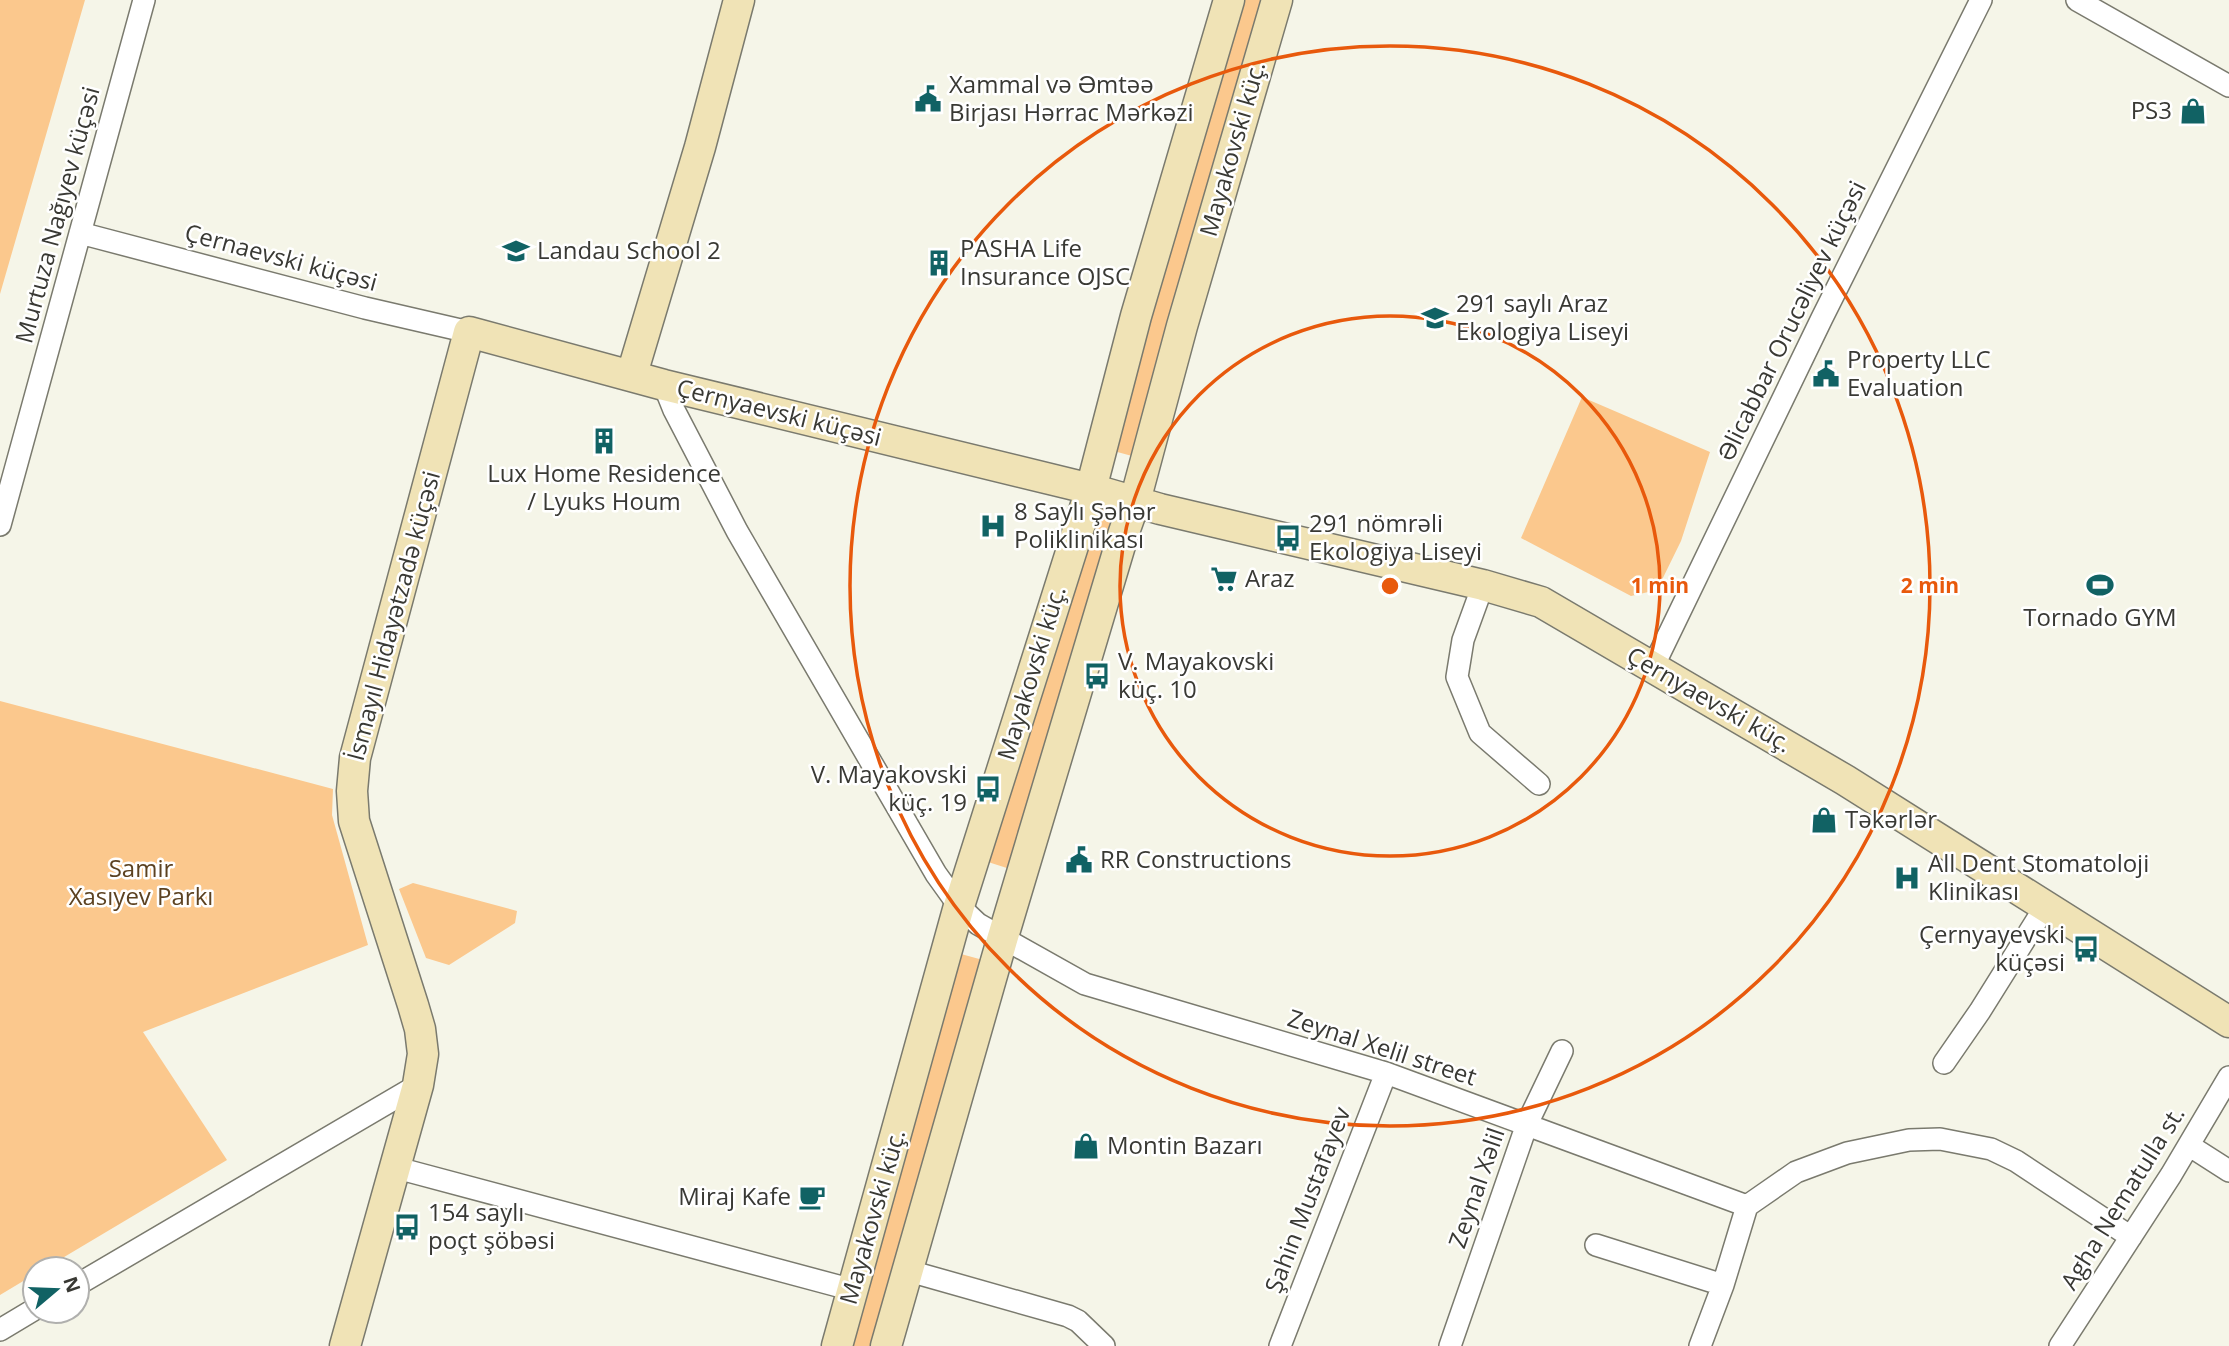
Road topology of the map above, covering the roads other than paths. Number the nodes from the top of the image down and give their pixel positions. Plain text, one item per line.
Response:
1 (144, 0) edge
2 (739, 0) edge
3 (1229, 0) edge
4 (1277, 0) edge
5 (1981, 0) edge
6 (2077, 0) edge
7 (2229, 86) edge
8 (80, 233) junction
9 (469, 332) junction
10 (632, 374) junction
11 (664, 384) junction
12 (1091, 489) junction
13 (1135, 501) junction
14 (0, 525) edge
15 (1483, 585) junction
16 (1653, 667) junction
17 (1539, 784) dead end
18 (959, 906) junction
19 (2045, 907) junction
20 (1002, 940) junction
21 (2229, 1022) edge
22 (1562, 1051) dead end
23 (1944, 1063) dead end
24 (1386, 1073) junction
25 (2229, 1077) edge
26 (418, 1086) junction
27 (1527, 1124) junction
28 (2190, 1146) junction
29 (397, 1168) junction
30 (2229, 1171) edge
31 (1747, 1206) junction
32 (2131, 1237) junction
33 (1596, 1245) dead end
34 (908, 1271) junction
35 (91, 1277) edge
36 (1723, 1285) junction
37 (853, 1290) junction
38 (21, 1317) edge
39 (0, 1330) edge
40 (345, 1346) edge
41 (837, 1346) edge
42 (886, 1346) edge
43 (1104, 1346) edge
44 (1280, 1346) edge
45 (1450, 1346) edge
46 (1700, 1346) edge
47 (2060, 1346) edge

1 - 8 street, Murtuza Nağıyev küçəsi
2 - 10 street
3 - 12 street, Mayakovski küç.
4 - 13 street, Mayakovski küç.
5 - 16 street, Əlicabbar Orucəliyev küçəsi
6 - 7 street
8 - 9 street, Çernaevski küçəsi
8 - 14 street, Murtuza Nağıyev küçəsi
9 - 10 street, Çernyaevski küçəsi
9 - 26 street, İsmayıl Hidayətzadə küçəsi
10 - 11 street, Çernyaevski küçəsi
11 - 12 street, Çernyaevski küçəsi
11 - 18 street, Zeynal Xelil street
12 - 13 street, Çernyaevski küçəsi
12 - 18 street, Mayakovski küç.
13 - 15 street, Çernyaevski küç.
13 - 20 street, Mayakovski küç.
15 - 16 street, Çernyaevski küç.
15 - 17 street
16 - 19 street, Çernyaevski küç.
18 - 20 street, Zeynal Xelil street
18 - 37 street, Mayakovski küç.
19 - 21 street, Çernyaevski küç.
19 - 23 street
20 - 24 street, Zeynal Xelil street
20 - 34 street, Mayakovski küç.
22 - 27 street, Zeynal Xəlil
24 - 27 street, Zeynal Xelil street
24 - 44 street, Şahin Mustafayev
25 - 28 street, Agha Nematulla st.
26 - 29 street, İsmayıl Hidayətzadə küçəsi
26 - 35 street
27 - 31 street, Zeynal Xelil street
27 - 45 street, Zeynal Xəlil
28 - 30 street
28 - 32 street, Agha Nematulla st.
29 - 37 street
29 - 40 street, İsmayıl Hidayətzadə küçəsi
31 - 32 street
31 - 36 street
32 - 47 street, Agha Nematulla st.
33 - 36 street
34 - 42 street, Mayakovski küç.
34 - 43 street
36 - 46 street
37 - 41 street, Mayakovski küç.
38 - 39 street

